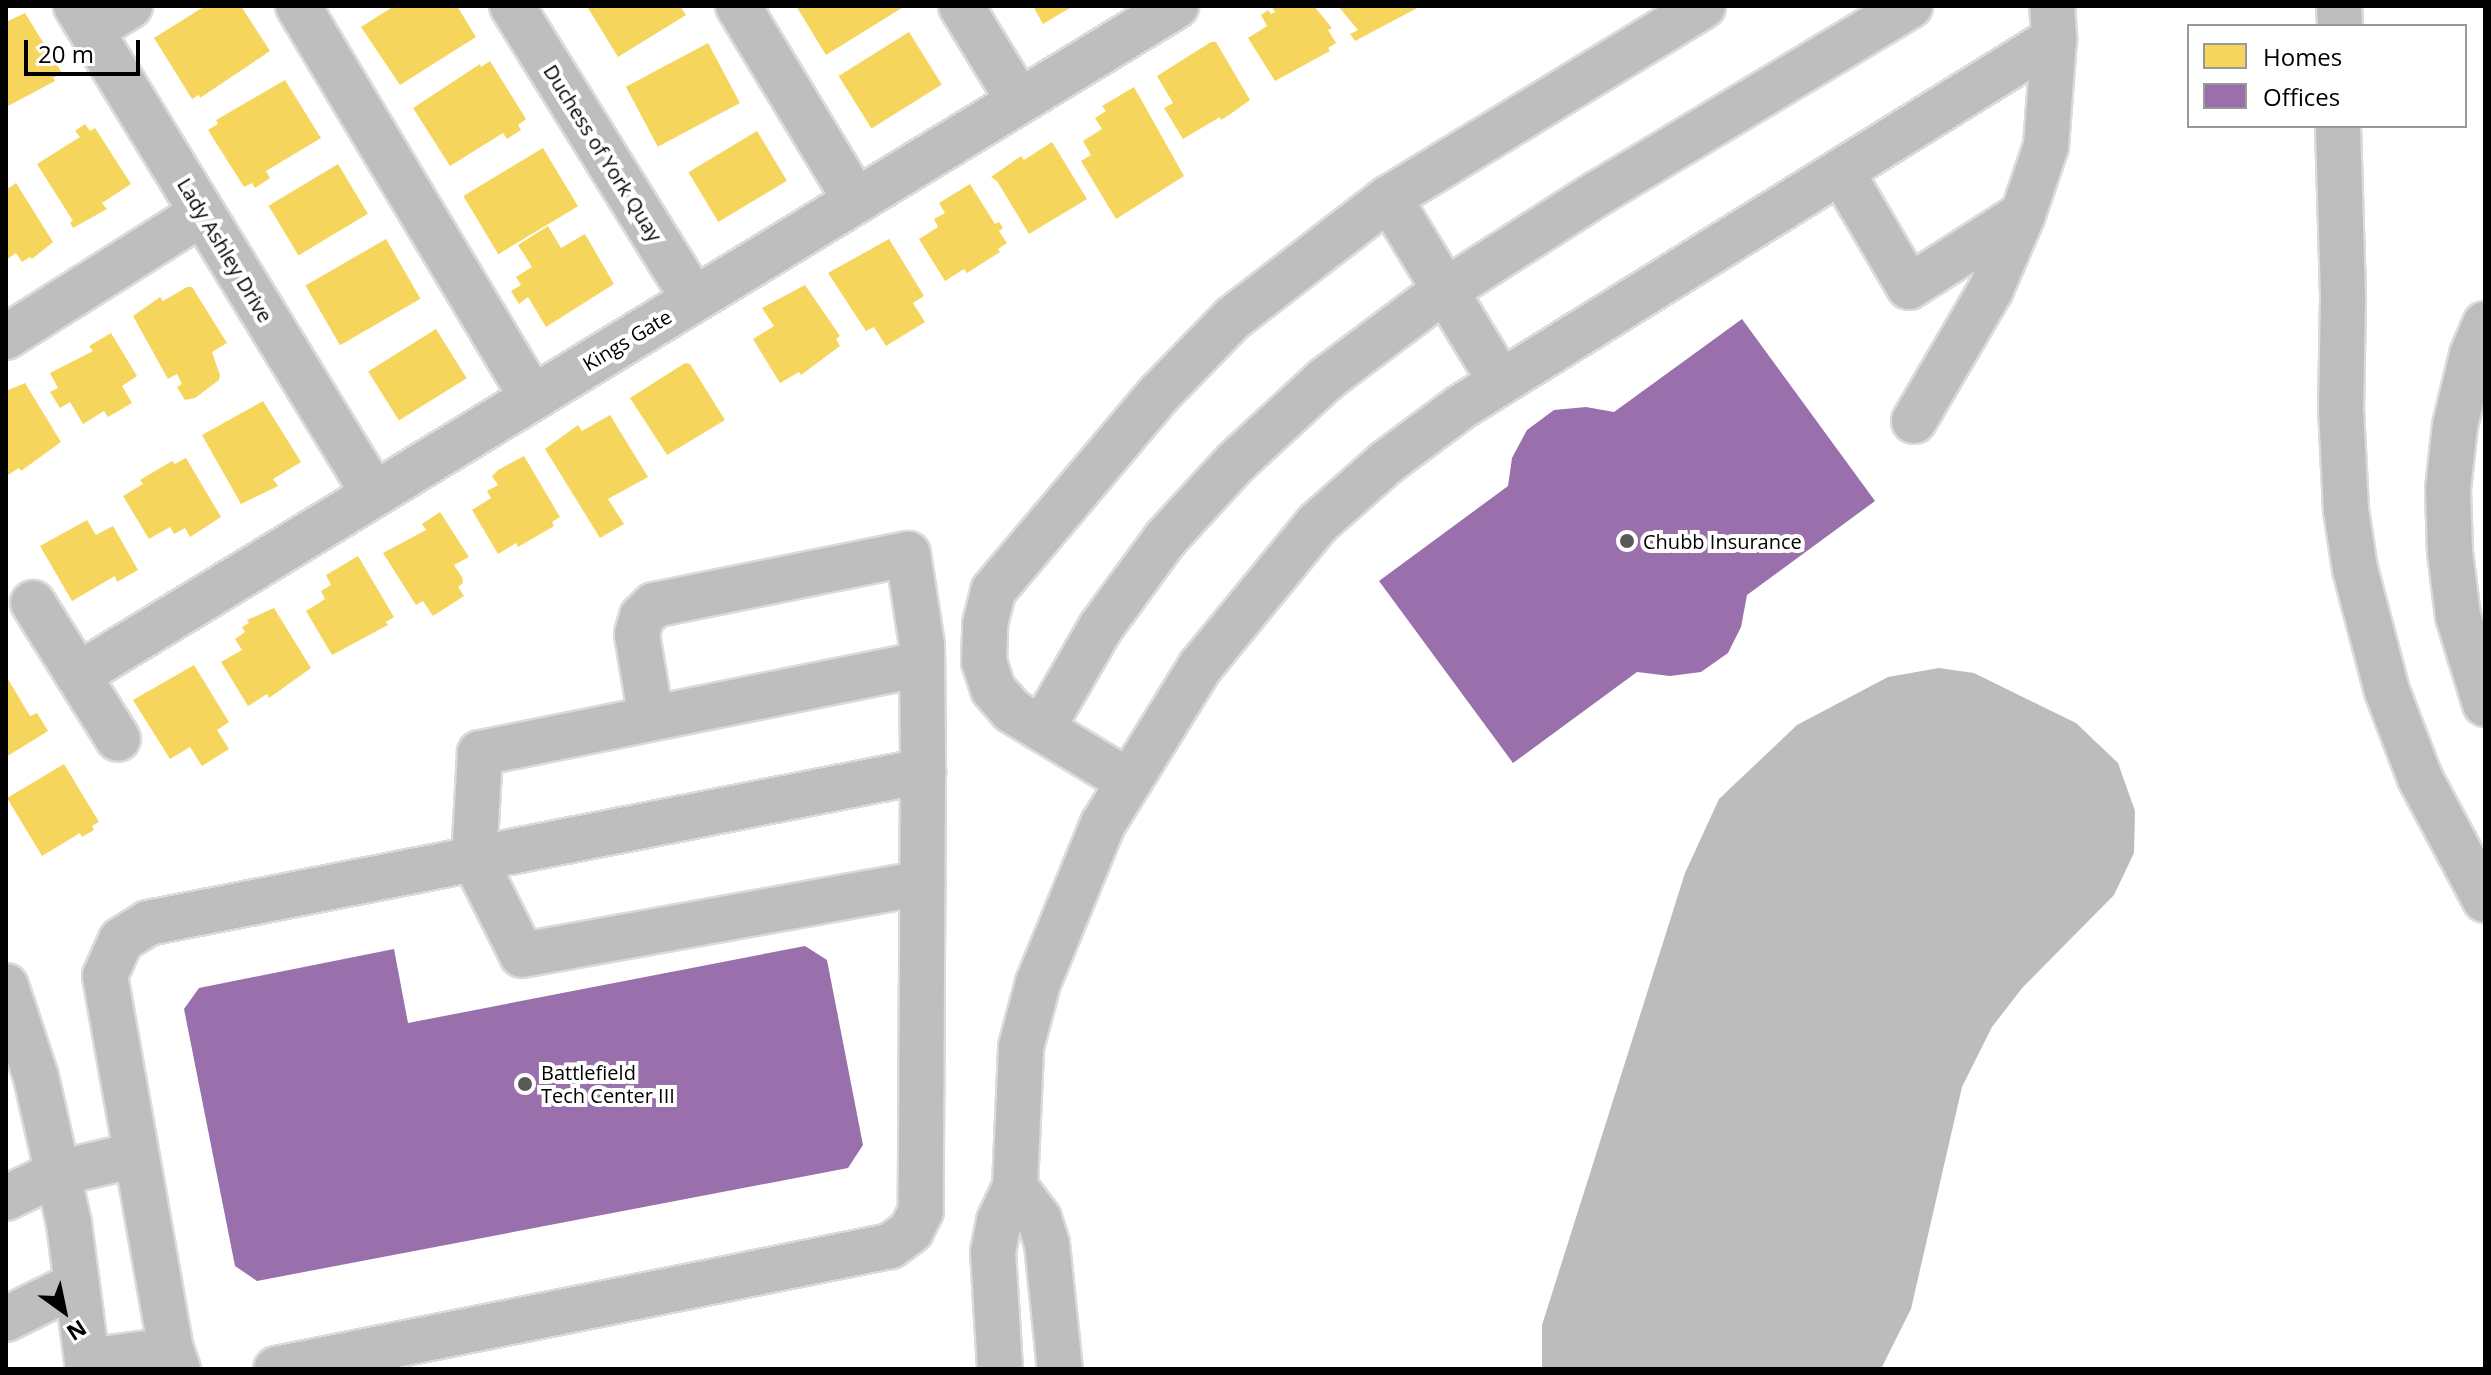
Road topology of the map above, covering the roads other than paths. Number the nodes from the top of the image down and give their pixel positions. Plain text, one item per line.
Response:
1 (130, 6) edge
2 (298, 6) edge
3 (512, 6) edge
4 (738, 6) edge
5 (961, 6) edge
6 (1176, 6) edge
7 (1703, 6) edge
8 (1910, 6) edge
9 (84, 18) edge
10 (2053, 22) edge
11 (1019, 101) junction
12 (2338, 128) edge
13 (1841, 171) junction
14 (1389, 198) junction
15 (856, 201) junction
16 (202, 213) junction
17 (2023, 214) junction
18 (1446, 291) junction
19 (694, 299) junction
20 (2485, 324) edge
21 (6, 337) edge
22 (1501, 382) junction
23 (533, 398) junction
24 (1914, 421) dead end
25 (374, 494) junction
26 (33, 603) dead end
27 (922, 664) junction
28 (78, 675) junction
29 (2485, 704) edge
30 (651, 718) junction
31 (1042, 729) junction
32 (118, 739) dead end
33 (923, 771) junction
34 (1128, 781) junction
35 (474, 859) junction
36 (923, 883) junction
37 (2485, 900) edge
38 (6, 986) edge
39 (136, 1155) junction
40 (58, 1173) junction
41 (1015, 1187) junction
42 (6, 1198) edge
43 (77, 1284) junction
44 (6, 1319) edge
45 (174, 1359) edge
46 (88, 1365) edge
47 (276, 1369) edge
48 (1000, 1369) edge
49 (1060, 1369) edge

1 - 9 street
2 - 23 street
3 - 19 street, Duchess of York Quay
4 - 15 street
5 - 11 street
6 - 11 street, Kings Gate
7 - 14 street
8 - 18 street
9 - 16 street, Lady Ashley Drive
10 - 13 street
10 - 17 street
11 - 15 street, Kings Gate
12 - 37 highway
13 - 17 street
13 - 22 street
14 - 18 street
14 - 31 street
15 - 19 street, Kings Gate
16 - 21 street
16 - 25 street, Lady Ashley Drive
17 - 24 street
18 - 22 street
18 - 31 street
19 - 23 street, Kings Gate
20 - 29 highway
22 - 34 street
23 - 25 street, Kings Gate
25 - 28 street, Kings Gate
26 - 28 street
27 - 30 street
27 - 30 street
27 - 33 street
28 - 32 street
30 - 35 street
31 - 34 street
33 - 35 street
33 - 36 street
34 - 41 street
35 - 36 street
35 - 39 street
36 - 47 street
38 - 40 street
39 - 40 street
39 - 45 street
40 - 42 street
40 - 43 street
41 - 48 street
41 - 49 street
43 - 44 street
43 - 46 street
45 - 46 street

